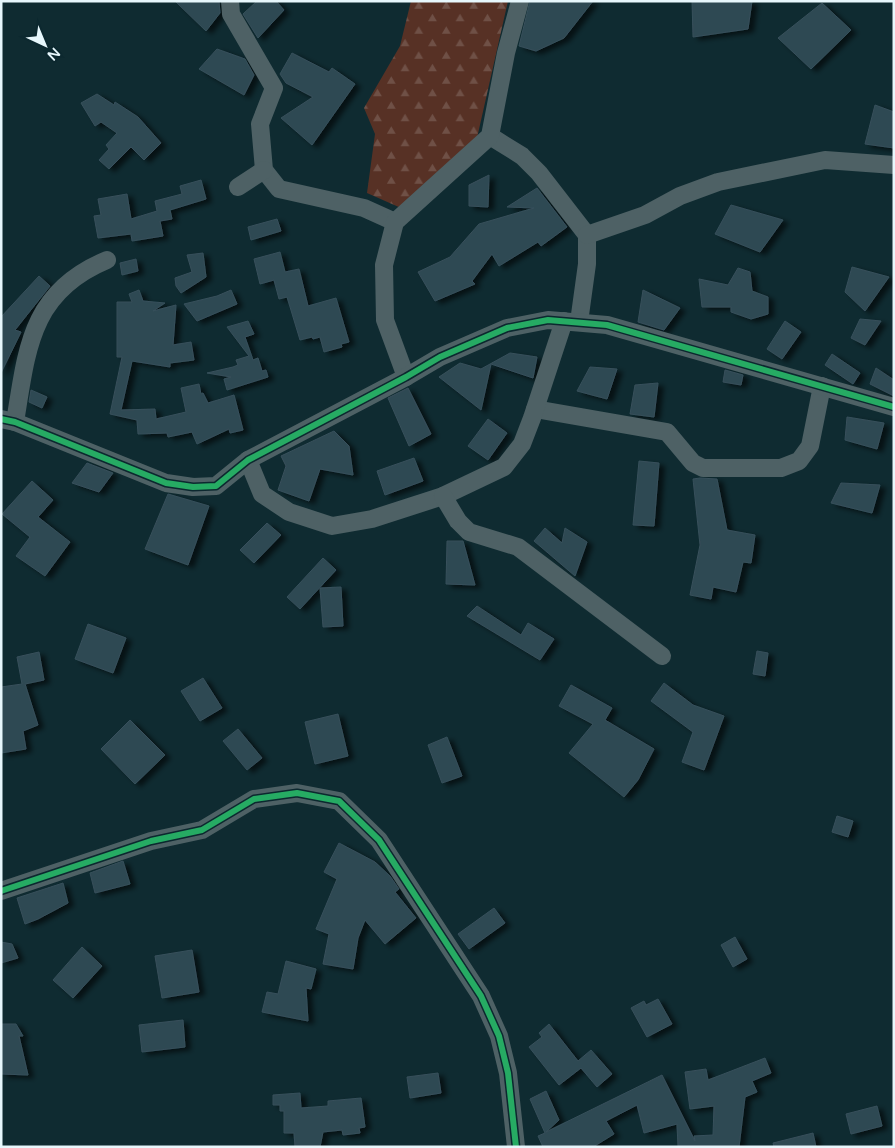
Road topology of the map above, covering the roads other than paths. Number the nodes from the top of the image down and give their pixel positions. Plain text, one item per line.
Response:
1 (230, 1) edge
2 (520, 1) edge
3 (490, 136) junction
4 (894, 164) edge
5 (264, 170) junction
6 (238, 187) dead end
7 (395, 222) junction
8 (587, 235) junction
9 (107, 260) dead end
10 (571, 322) junction
11 (406, 377) junction
12 (822, 386) junction
13 (894, 407) edge
14 (535, 409) junction
15 (8, 420) edge
16 (248, 460) junction
17 (443, 496) junction
18 (662, 656) dead end
19 (1, 891) edge
20 (516, 1147) edge

1 - 5 street
2 - 3 street
3 - 7 street
3 - 8 street
4 - 8 street
5 - 6 street
5 - 7 street
7 - 11 street
8 - 10 street
9 - 15 street
10 - 11 street
10 - 12 street
10 - 14 street
11 - 16 street
12 - 13 street
12 - 14 street
14 - 17 street
15 - 16 street
16 - 17 street
17 - 18 street
19 - 20 street

